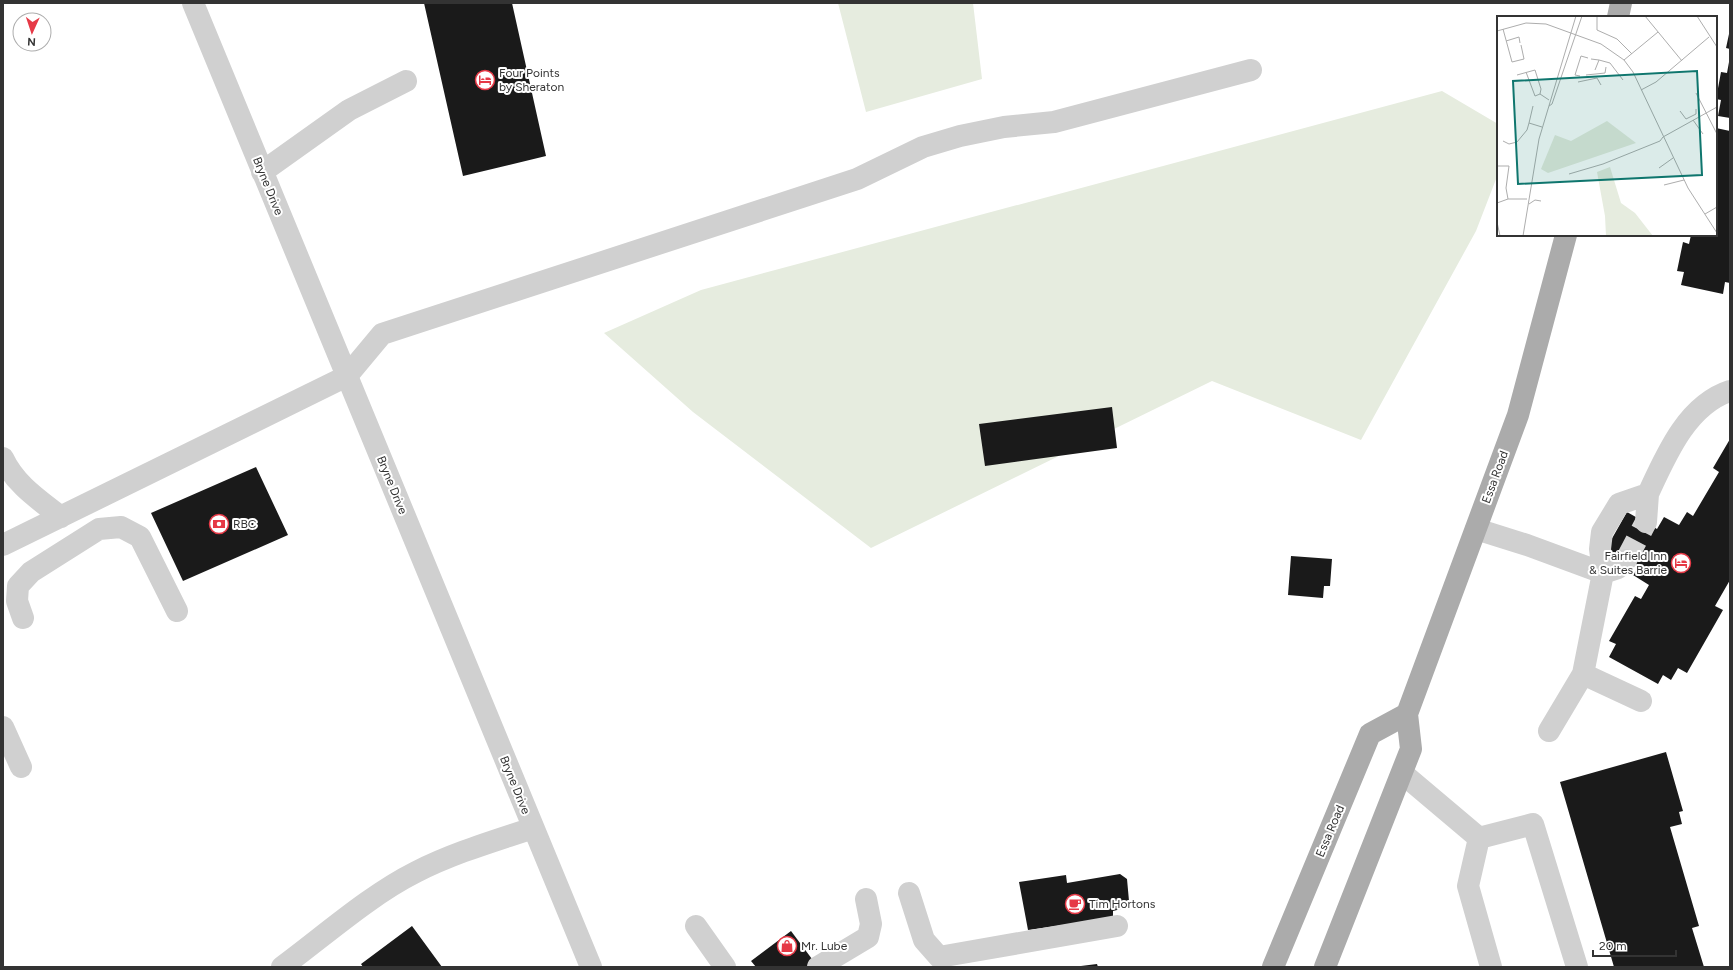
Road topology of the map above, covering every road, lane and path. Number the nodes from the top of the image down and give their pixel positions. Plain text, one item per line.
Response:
1 (193, 3) edge
2 (1621, 3) edge
3 (1618, 16) edge
4 (1251, 70) dead end
5 (406, 81) dead end
6 (262, 172) junction
7 (1566, 236) edge
8 (347, 376) junction
9 (1730, 391) edge
10 (3, 458) edge
11 (1648, 494) junction
12 (61, 516) junction
13 (1646, 522) tunnel mouth
14 (1476, 529) junction
15 (3, 545) edge
16 (1626, 560) tunnel mouth
17 (1603, 573) junction
18 (177, 611) dead end
19 (23, 618) dead end
20 (1583, 674) junction
21 (1641, 701) dead end
22 (1407, 714) junction
23 (3, 727) edge
24 (1549, 731) dead end
25 (22, 767) dead end
26 (1402, 773) junction
27 (533, 828) junction
28 (1479, 838) junction
29 (909, 893) dead end
30 (866, 900) dead end
31 (696, 926) dead end
32 (1117, 926) dead end
33 (282, 967) edge
34 (591, 967) edge
35 (725, 967) edge
36 (818, 967) edge
37 (1273, 967) edge
38 (1325, 967) edge
39 (1491, 967) edge
40 (1577, 967) edge

1 - 6 street, Bryne Drive
2 - 3 main road
4 - 8 street
5 - 6 street
6 - 8 street, Bryne Drive
7 - 14 main road, Essa Road
8 - 12 street
8 - 27 street, Bryne Drive
9 - 11 street
10 - 12 street
11 - 13 street
11 - 17 street
12 - 15 street
14 - 17 street
14 - 22 main road, Essa Road
16 - 17 street
17 - 20 street
18 - 19 street
20 - 21 street
20 - 24 street
22 - 26 main road, Essa Road
22 - 37 main road, Essa Road
23 - 25 street
26 - 28 street
26 - 38 main road, Essa Road
27 - 33 street
27 - 34 street, Bryne Drive
28 - 39 street
28 - 40 street
29 - 32 street
30 - 36 street
31 - 35 street

